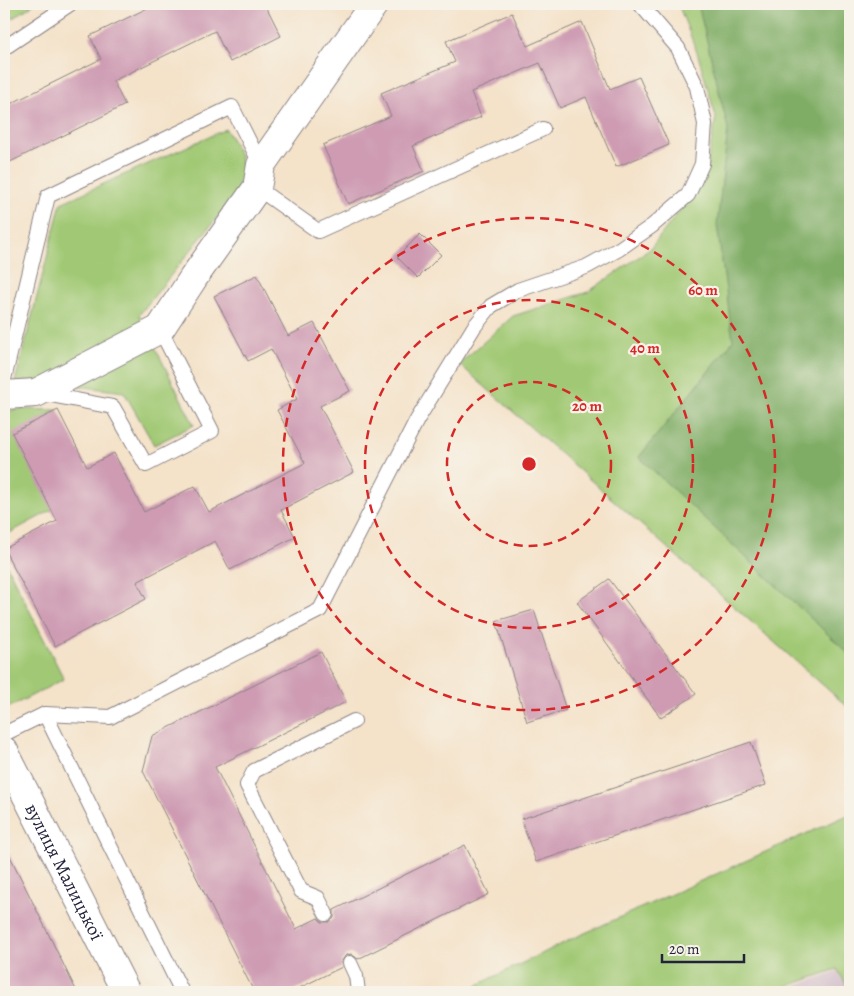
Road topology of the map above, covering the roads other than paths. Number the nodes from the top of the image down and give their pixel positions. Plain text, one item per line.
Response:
1 (70, 4) edge
2 (374, 4) edge
3 (640, 4) edge
4 (4, 48) edge
5 (543, 129) dead end
6 (259, 176) junction
7 (160, 329) junction
8 (4, 379) edge
9 (36, 393) junction
10 (4, 395) edge
11 (45, 714) junction
12 (354, 721) dead end
13 (4, 734) edge
14 (4, 751) edge
15 (326, 914) dead end
16 (350, 963) dead end
17 (126, 992) edge
18 (182, 992) edge
19 (358, 992) edge

1 - 4 lane
2 - 6 street
3 - 11 lane
5 - 6 lane
6 - 7 street
6 - 8 lane
7 - 9 street
7 - 9 lane
9 - 10 street
11 - 13 lane
11 - 18 lane
12 - 15 lane
14 - 17 street, вулиця Малицької
16 - 19 lane

